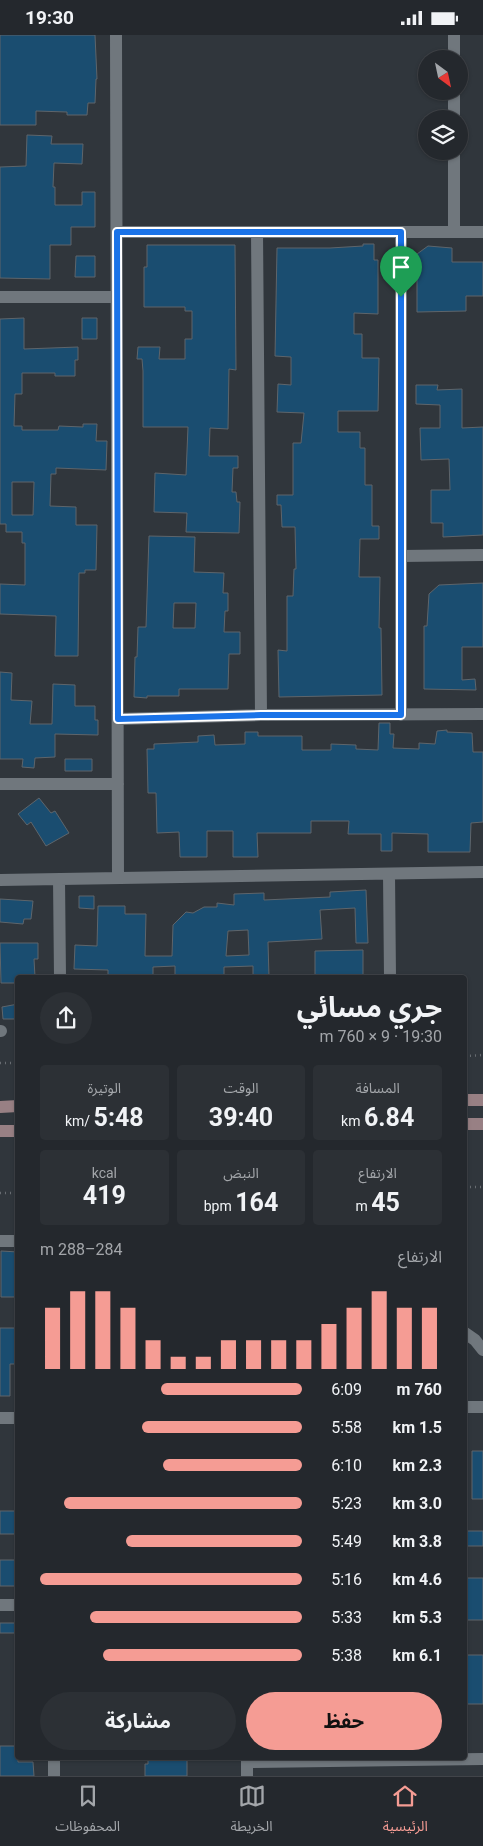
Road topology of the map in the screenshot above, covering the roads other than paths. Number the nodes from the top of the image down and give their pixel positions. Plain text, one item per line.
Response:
1 (116, 35) edge
2 (454, 35) edge
3 (454, 50) edge
4 (454, 160) edge
5 (117, 232) junction
6 (257, 232) junction
7 (401, 232) junction
8 (454, 232) junction
9 (483, 232) edge
10 (0, 297) edge
11 (116, 297) junction
12 (483, 555) edge
13 (402, 556) junction
14 (483, 714) edge
15 (261, 715) junction
16 (401, 715) junction
17 (118, 719) junction
18 (0, 784) edge
19 (118, 784) junction
20 (483, 873) edge
21 (389, 874) junction
22 (118, 878) junction
23 (59, 879) junction
24 (0, 880) edge
25 (60, 975) edge
26 (390, 975) edge
27 (467, 1100) edge
28 (483, 1100) edge
29 (483, 1123) edge
30 (467, 1124) edge
31 (0, 1131) edge
32 (15, 1131) edge
33 (0, 1241) edge
34 (15, 1241) edge
35 (467, 1334) edge
36 (483, 1351) edge
37 (467, 1407) edge
38 (483, 1407) edge
39 (0, 1418) edge
40 (15, 1418) edge
41 (0, 1605) edge
42 (15, 1605) edge
43 (467, 1759) edge
44 (483, 1759) edge
45 (54, 1760) edge
46 (247, 1760) edge
47 (54, 1776) edge
48 (247, 1776) edge

1 - 5 street
2 - 3 street
4 - 8 street
5 - 6 street
5 - 11 street
6 - 7 street
6 - 15 street
7 - 8 street
7 - 13 street
8 - 9 street
10 - 11 street
11 - 17 street
12 - 13 street
13 - 16 street
14 - 16 street
15 - 16 street
15 - 17 street
17 - 19 street
18 - 19 street
19 - 22 street
20 - 21 street
21 - 22 street
21 - 26 street
22 - 23 street
23 - 24 street
23 - 25 street
27 - 28 main road
29 - 30 main road
31 - 32 main road
33 - 34 street
35 - 36 street
37 - 38 street
39 - 40 street
41 - 42 street
43 - 44 street
45 - 47 street
46 - 48 street

